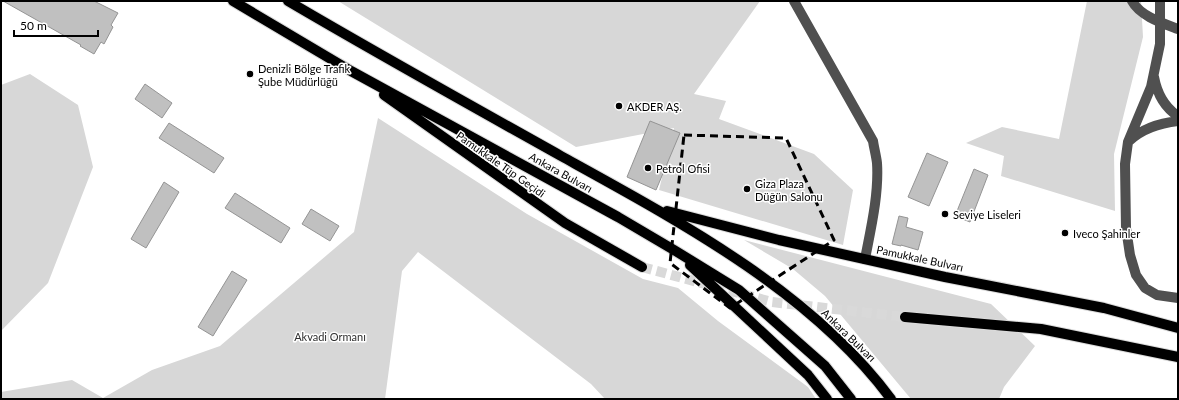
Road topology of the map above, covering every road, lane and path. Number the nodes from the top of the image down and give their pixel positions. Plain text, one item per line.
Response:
1 (233, 1) edge
2 (288, 1) edge
3 (794, 1) edge
4 (1132, 1) edge
5 (1160, 1) edge
6 (1160, 22) junction
7 (1178, 29) edge
8 (351, 71) junction
9 (1154, 73) junction
10 (1178, 116) edge
11 (1178, 121) edge
12 (1128, 142) junction
13 (657, 209) junction
14 (674, 250) junction
15 (865, 259) junction
16 (642, 267) tunnel mouth
17 (1178, 298) edge
18 (905, 317) tunnel mouth
19 (1178, 328) edge
20 (1178, 357) edge
21 (827, 399) edge
22 (851, 399) edge
23 (891, 399) edge

1 - 8 main road, Ankara Bulvarı
2 - 13 main road, Ankara Bulvarı
3 - 15 lane
4 - 6 lane
5 - 6 lane
6 - 7 lane
6 - 9 lane
8 - 14 main road, Ankara Bulvarı
8 - 16 main road, Pamukkale Tüp Geçidi
9 - 10 lane
9 - 12 lane
11 - 12 lane
12 - 17 lane
13 - 15 main road, Pamukkale Bulvarı
13 - 23 main road, Ankara Bulvarı
14 - 21 main road
14 - 22 main road, Ankara Bulvarı
15 - 19 main road, Pamukkale Bulvarı
18 - 20 main road

